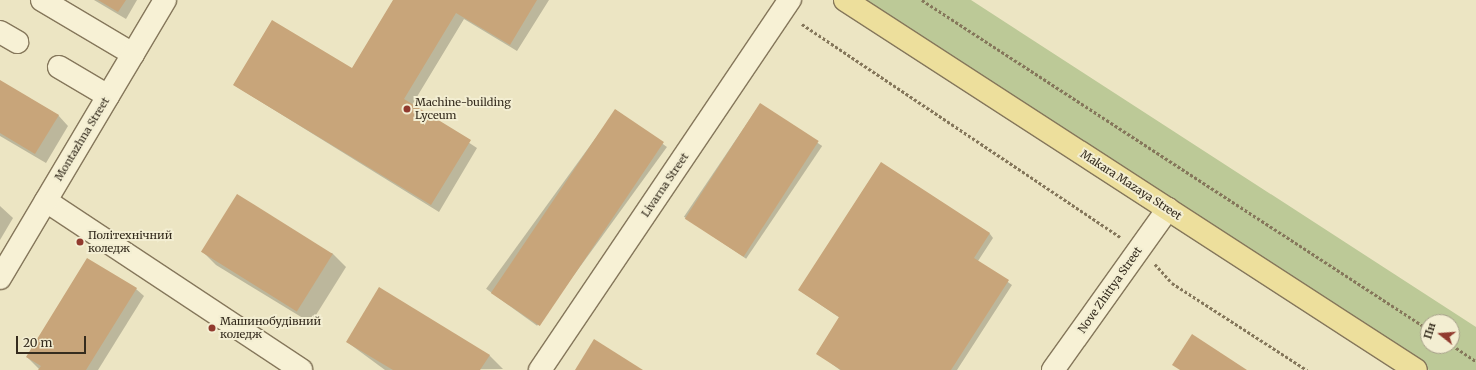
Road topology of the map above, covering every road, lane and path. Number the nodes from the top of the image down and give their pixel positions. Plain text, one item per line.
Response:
1 (42, 0) edge
2 (165, 0) edge
3 (845, 0) edge
4 (922, 0) edge
5 (787, 6) edge
6 (133, 54) junction
7 (58, 67) dead end
8 (108, 96) junction
9 (46, 201) junction
10 (1168, 209) junction
11 (1139, 250) junction
12 (0, 277) edge
13 (1420, 324) edge
14 (1460, 350) edge
15 (1476, 361) edge
16 (301, 370) edge
17 (540, 370) edge
18 (1053, 370) edge
19 (1306, 370) edge
20 (1416, 370) edge

1 - 6 street
2 - 6 street, Montazhna Street
3 - 10 main road, Makara Mazaya Street
4 - 13 path
5 - 11 path
5 - 17 street, Livarna Street
6 - 8 street, Montazhna Street
7 - 8 street
8 - 9 street, Montazhna Street
9 - 12 street, Montazhna Street
9 - 16 street
10 - 11 street, Nove Zhittya Street
10 - 20 main road, Makara Mazaya Street
11 - 18 street, Nove Zhittya Street
11 - 19 path
14 - 15 path

